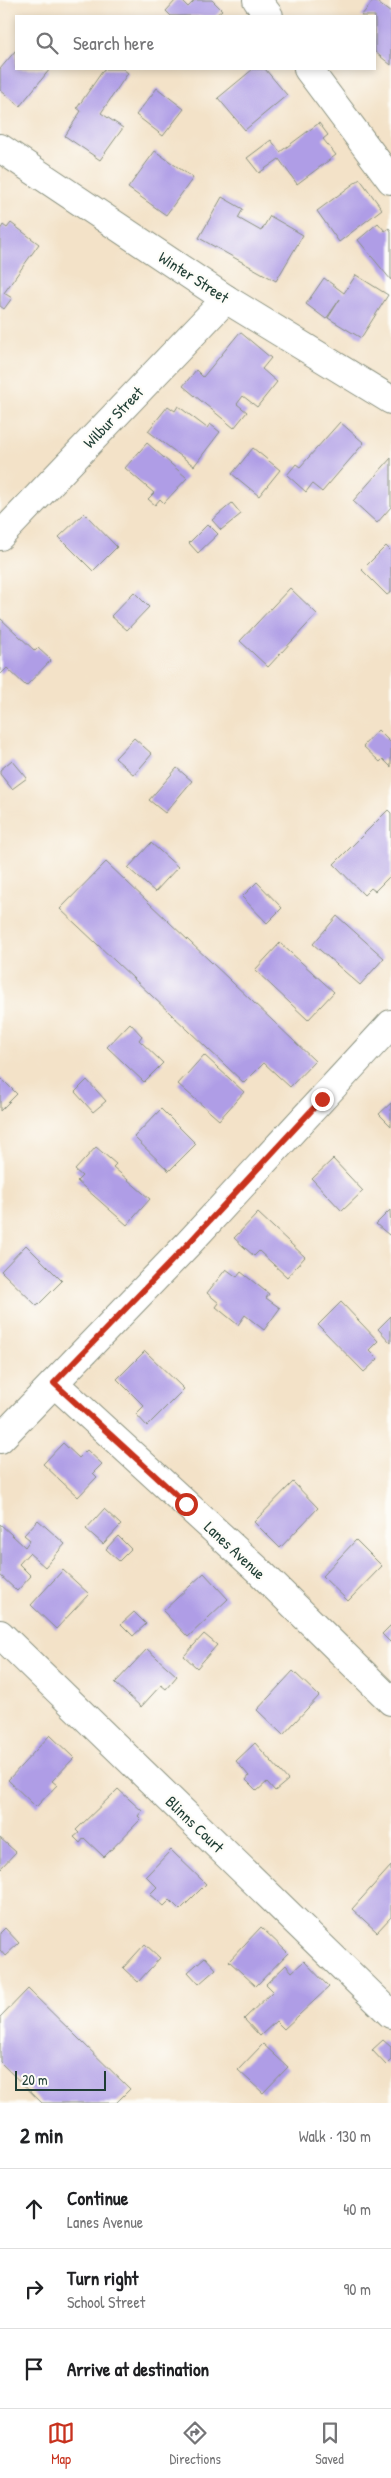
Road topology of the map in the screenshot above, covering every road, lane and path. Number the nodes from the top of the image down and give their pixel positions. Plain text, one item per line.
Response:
1 (257, 0) edge
2 (268, 15) edge
3 (309, 70) edge
4 (0, 148) edge
5 (387, 164) edge
6 (226, 299) junction
7 (391, 400) edge
8 (0, 536) edge
9 (391, 1024) edge
10 (54, 1383) junction
11 (0, 1439) edge
12 (0, 1634) edge
13 (391, 1701) edge
14 (391, 2014) edge

1 - 2 street
3 - 5 street
4 - 6 street, Winter Street
6 - 7 street, Winter Street
6 - 8 street, Wilbur Street
9 - 10 street
10 - 11 street
10 - 13 street, Lanes Avenue
12 - 14 street, Blinns Court

